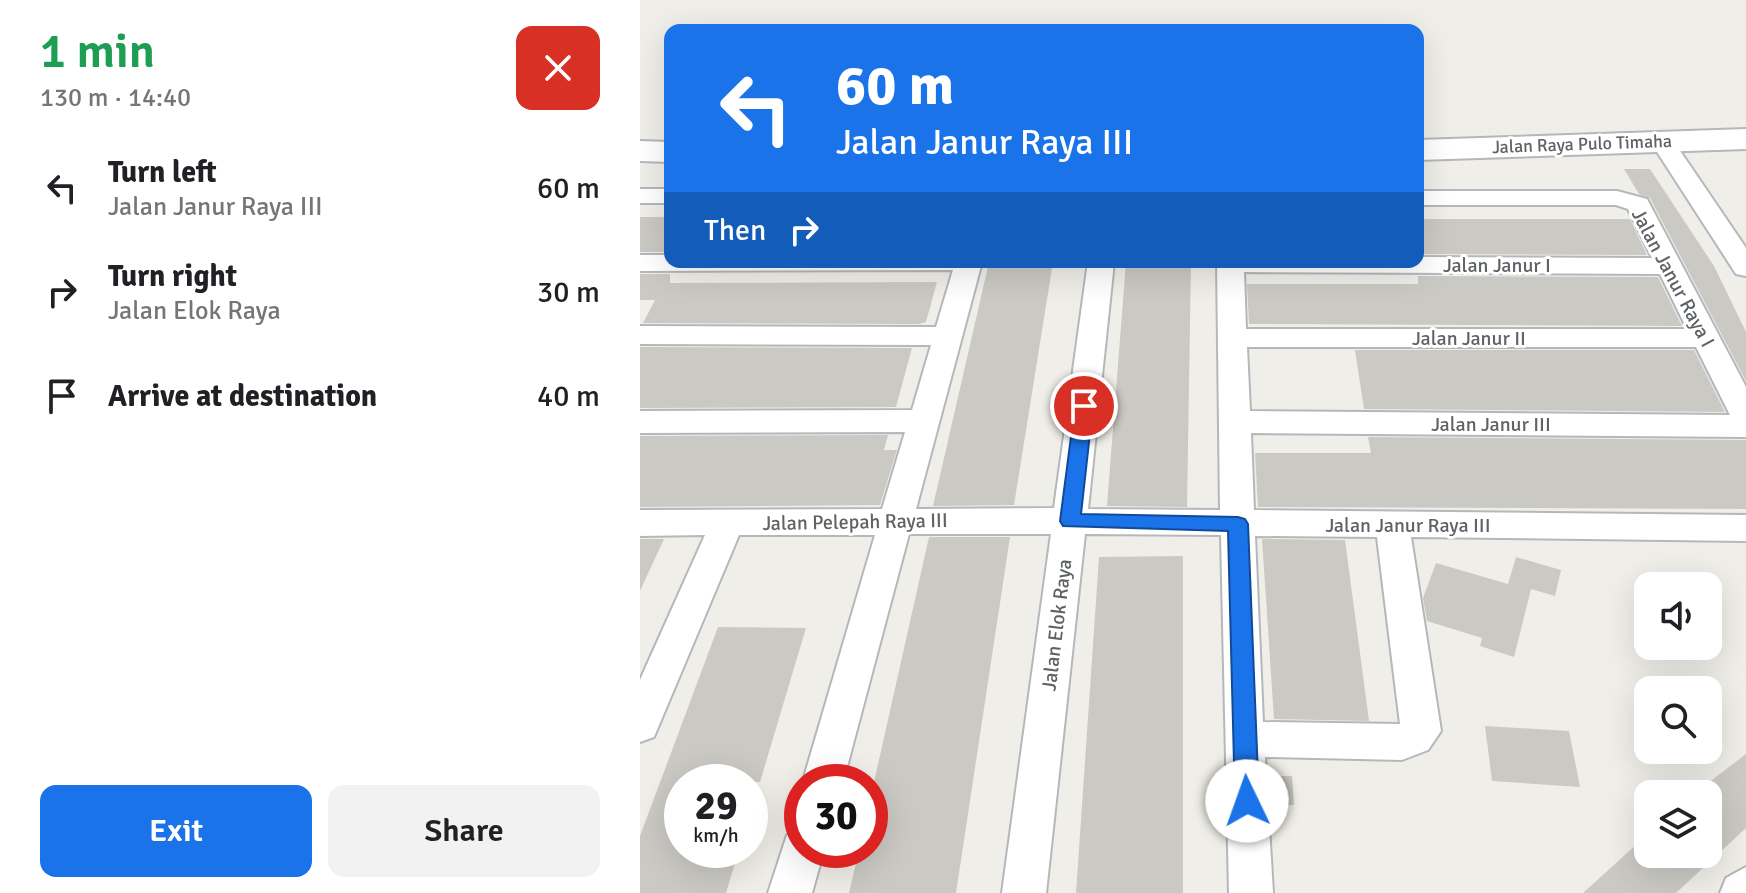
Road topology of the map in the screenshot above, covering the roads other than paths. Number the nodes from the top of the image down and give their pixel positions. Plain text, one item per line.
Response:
1 (1746, 139) edge
2 (1424, 150) edge
3 (640, 151) edge
4 (664, 152) edge
5 (1669, 152) junction
6 (640, 196) edge
7 (664, 196) edge
8 (1424, 198) edge
9 (640, 263) edge
10 (664, 263) edge
11 (1424, 264) edge
12 (1668, 266) junction
13 (967, 268) edge
14 (1100, 268) edge
15 (1230, 268) edge
16 (1746, 268) edge
17 (640, 335) edge
18 (949, 336) junction
19 (1233, 338) junction
20 (1705, 338) junction
21 (1746, 417) edge
22 (926, 421) junction
23 (640, 422) edge
24 (1235, 422) junction
25 (1746, 426) edge
26 (898, 521) junction
27 (1070, 521) junction
28 (640, 523) edge
29 (727, 524) junction
30 (1238, 524) junction
31 (1392, 524) junction
32 (1746, 528) edge
33 (640, 725) edge
34 (1244, 739) junction
35 (827, 764) edge
36 (797, 868) edge
37 (790, 893) edge
38 (1024, 893) edge
39 (1251, 893) edge

1 - 5 street, Jalan Raya Pulo Timaha
2 - 5 street, Jalan Raya Pulo Timaha
3 - 4 street
5 - 16 street
6 - 7 street
8 - 12 street, Jalan Janur Raya I
9 - 10 street
11 - 12 street, Jalan Janur I
12 - 20 street, Jalan Janur Raya I
13 - 18 street
14 - 27 street, Jalan Elok Raya
15 - 19 street
17 - 18 street
18 - 22 street
19 - 20 street, Jalan Janur II
19 - 24 street
20 - 21 street, Jalan Janur Raya I
22 - 23 street
22 - 26 street
24 - 25 street, Jalan Janur III
24 - 30 street
26 - 27 street, Jalan Pelepah Raya III
26 - 29 street, Jalan Pelepah Raya III
26 - 35 street
27 - 30 street, Jalan Janur Raya III
27 - 38 street, Jalan Elok Raya
28 - 29 street, Jalan Pelepah Raya III
29 - 33 street
30 - 31 street, Jalan Janur Raya III
30 - 34 street
31 - 32 street, Jalan Janur Raya III
31 - 34 street
34 - 39 street
36 - 37 street

